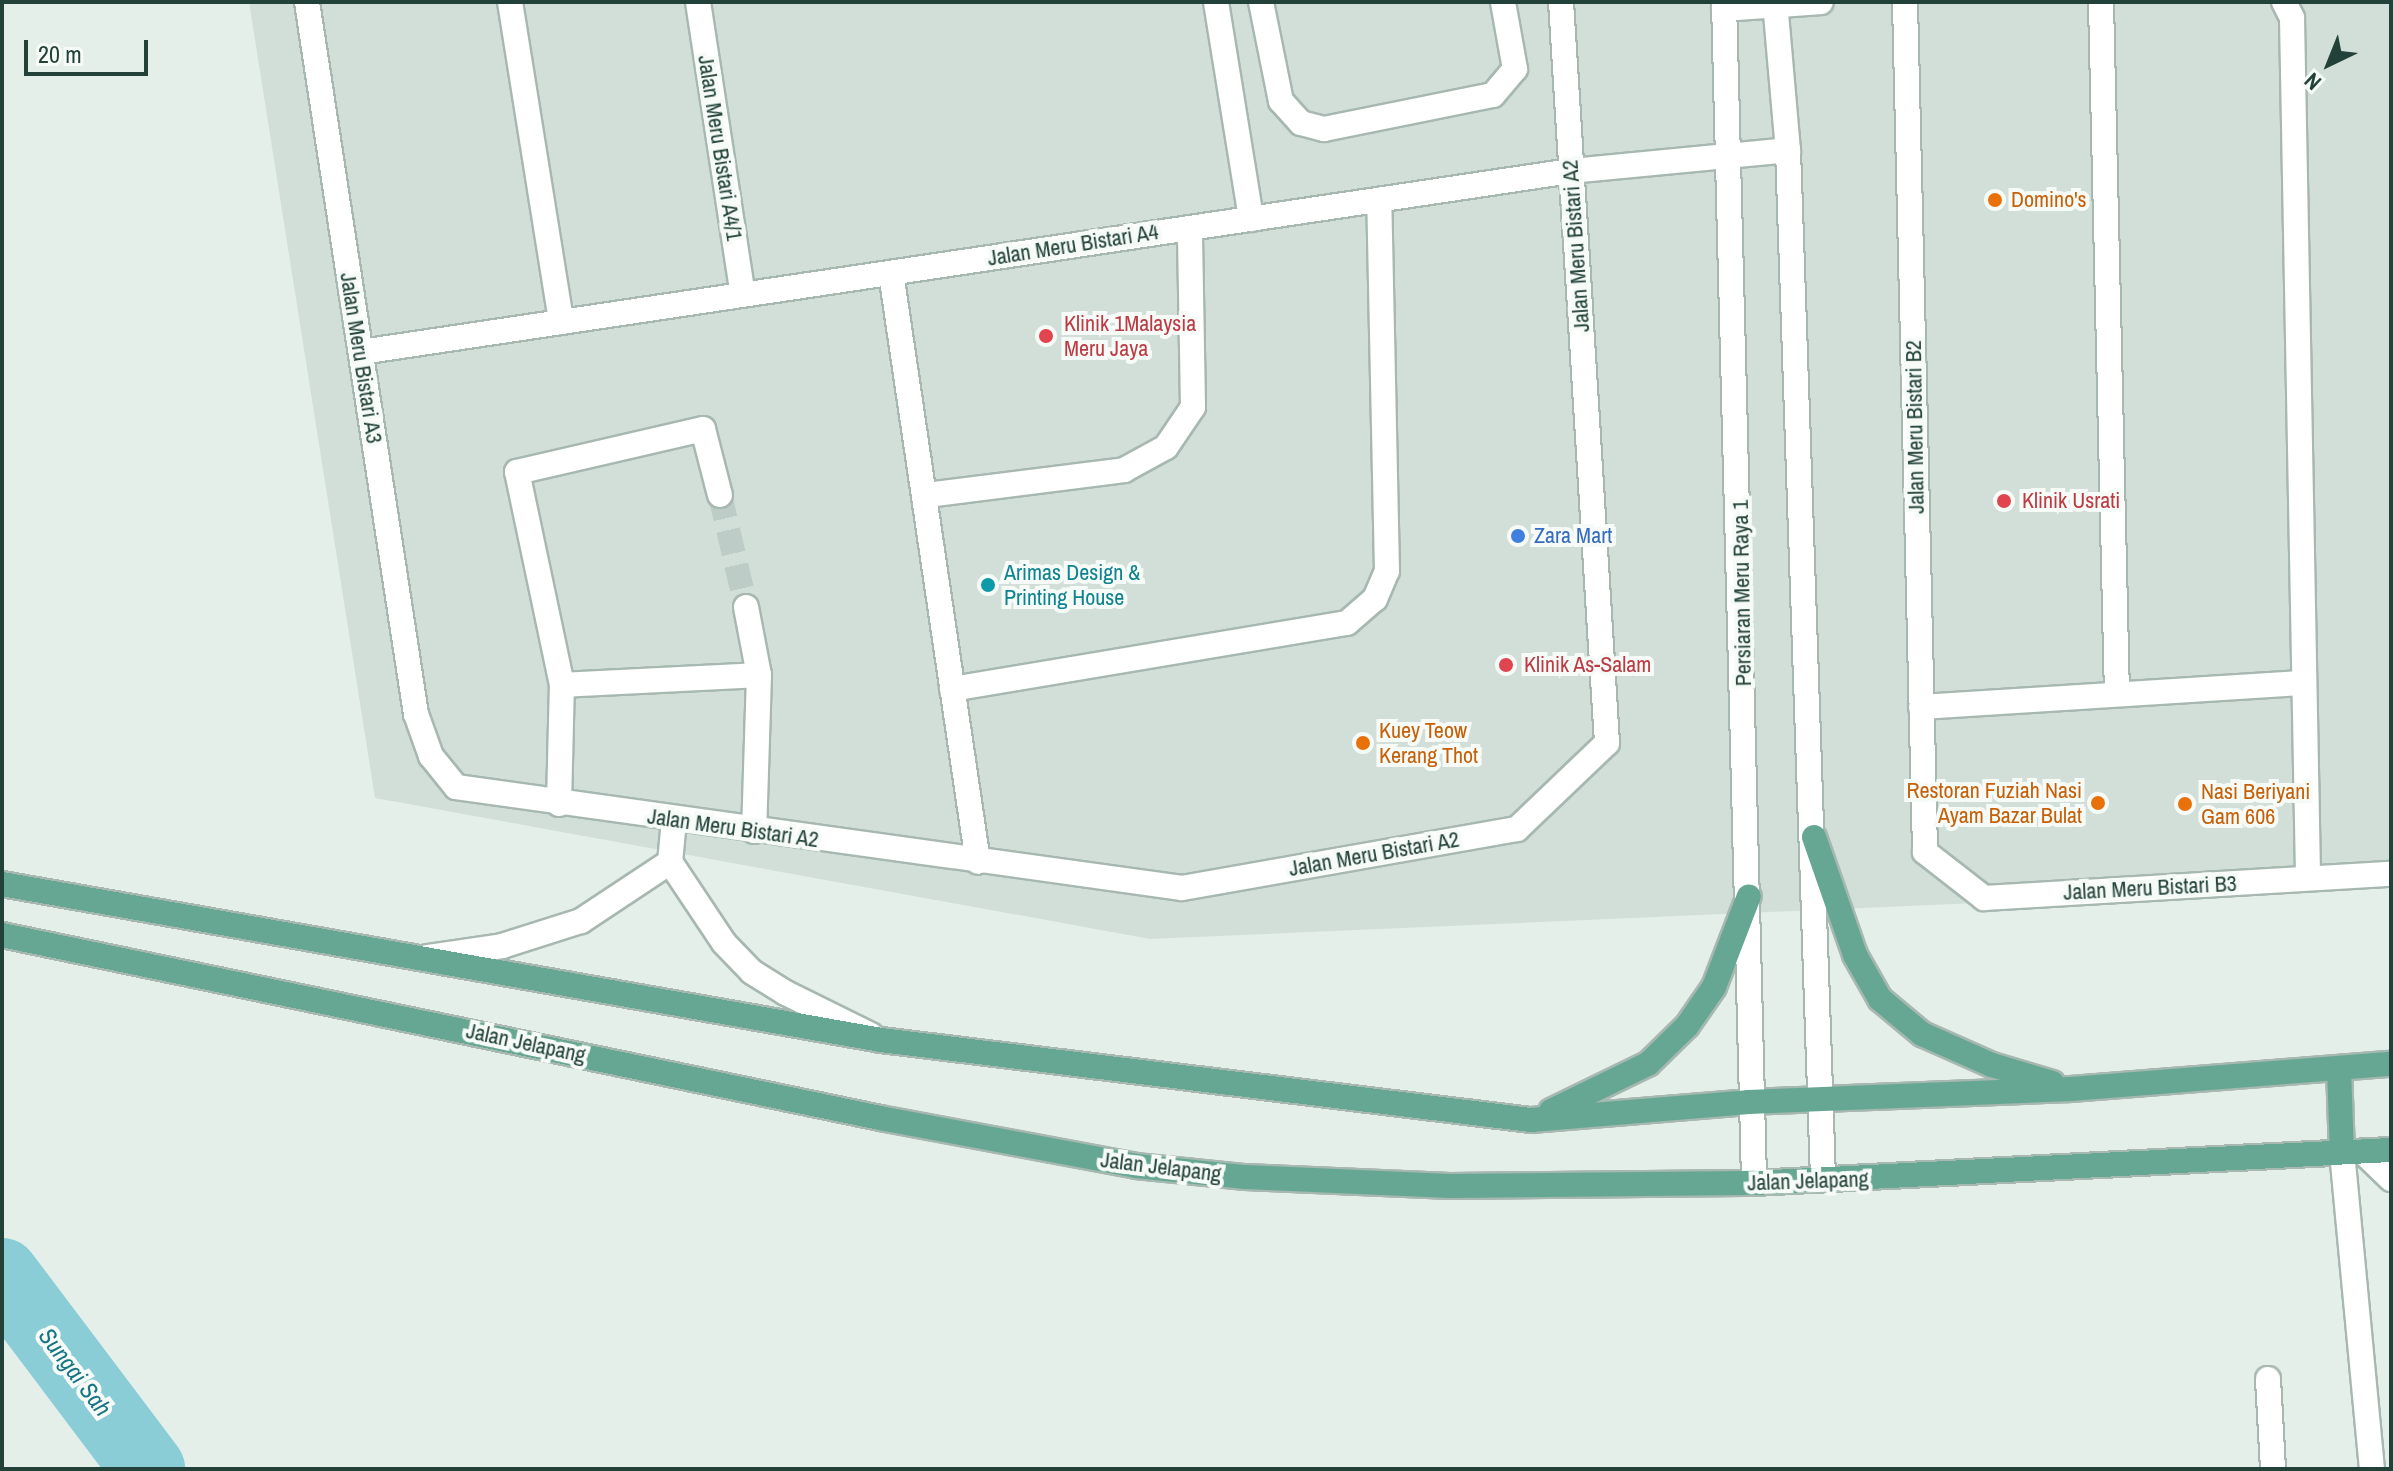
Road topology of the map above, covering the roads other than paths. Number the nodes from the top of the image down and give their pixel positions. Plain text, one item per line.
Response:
1 (307, 2) edge
2 (510, 2) edge
3 (698, 2) edge
4 (1216, 2) edge
5 (1261, 2) edge
6 (1503, 2) edge
7 (1561, 2) edge
8 (1821, 2) edge
9 (1905, 2) edge
10 (2101, 2) edge
11 (2284, 2) edge
12 (1776, 4) edge
13 (1724, 6) edge
14 (1788, 150) junction
15 (1732, 154) junction
16 (1571, 171) junction
17 (1379, 200) junction
18 (1251, 219) junction
19 (1190, 228) junction
20 (891, 273) junction
21 (743, 295) junction
22 (561, 322) junction
23 (361, 352) junction
24 (720, 495) tunnel mouth
25 (927, 495) junction
26 (746, 607) tunnel mouth
27 (759, 675) junction
28 (2301, 683) junction
29 (562, 685) junction
30 (952, 689) junction
31 (2117, 694) junction
32 (1921, 707) junction
33 (416, 714) joint
34 (559, 804) junction
35 (674, 820) junction
36 (754, 831) junction
37 (1814, 837) junction
38 (1925, 852) joint
39 (670, 862) junction
40 (978, 862) junction
41 (2391, 874) edge
42 (2308, 878) junction
43 (2, 884) edge
44 (1749, 896) junction
45 (2, 935) edge
46 (421, 958) junction
47 (881, 1040) junction
48 (2391, 1064) edge
49 (2339, 1068) junction
50 (2070, 1089) junction
51 (1819, 1100) junction
52 (1748, 1102) junction
53 (1531, 1120) junction
54 (2391, 1150) edge
55 (2353, 1152) junction
56 (1823, 1179) junction
57 (2391, 1179) edge
58 (1754, 1183) junction
59 (2268, 1379) dead end
60 (2273, 1469) edge
61 (2372, 1469) edge

1 - 23 street, Jalan Meru Bistari A3
2 - 22 street
3 - 21 street, Jalan Meru Bistari A4/1
4 - 18 street
5 - 6 street
7 - 16 street, Jalan Meru Bistari A2
8 - 12 street
9 - 32 street, Jalan Meru Bistari B2
10 - 31 street
11 - 28 street
12 - 13 street
12 - 14 street
13 - 15 street, Persiaran Meru Raya 1
14 - 15 street, Jalan Meru Bistari A4
14 - 37 street
15 - 16 street, Jalan Meru Bistari A4
15 - 44 street, Persiaran Meru Raya 1
16 - 17 street, Jalan Meru Bistari A4
16 - 40 street, Jalan Meru Bistari A2
17 - 18 street, Jalan Meru Bistari A4
17 - 30 street
18 - 19 street, Jalan Meru Bistari A4
19 - 20 street, Jalan Meru Bistari A4
19 - 25 street
20 - 21 street, Jalan Meru Bistari A4
20 - 25 street
21 - 22 street, Jalan Meru Bistari A4
22 - 23 street, Jalan Meru Bistari A4
23 - 33 street, Jalan Meru Bistari A3
24 - 29 street
25 - 30 street
26 - 27 street
27 - 29 street
27 - 36 street
28 - 31 street
28 - 42 street
29 - 34 street
30 - 40 street
31 - 32 street
32 - 38 street, Jalan Meru Bistari B2
33 - 34 street, Jalan Meru Bistari A2
34 - 35 street, Jalan Meru Bistari A2
35 - 36 street, Jalan Meru Bistari A2
35 - 39 street
36 - 40 street, Jalan Meru Bistari A2
37 - 50 main road
37 - 51 street
38 - 42 street, Jalan Meru Bistari B3
39 - 46 street
39 - 47 street
41 - 42 street, Jalan Meru Bistari B3
43 - 46 main road
44 - 52 street, Persiaran Meru Raya 1
44 - 53 main road
45 - 58 main road, Jalan Jelapang
46 - 47 main road
47 - 53 main road
48 - 49 main road
49 - 50 main road
49 - 55 main road
50 - 51 main road
51 - 52 main road
51 - 56 street
52 - 53 main road
52 - 58 street, Persiaran Meru Raya 1
54 - 55 main road, Jalan Jelapang
55 - 56 main road, Jalan Jelapang
55 - 57 street
55 - 61 street
56 - 58 main road, Jalan Jelapang
59 - 60 street

